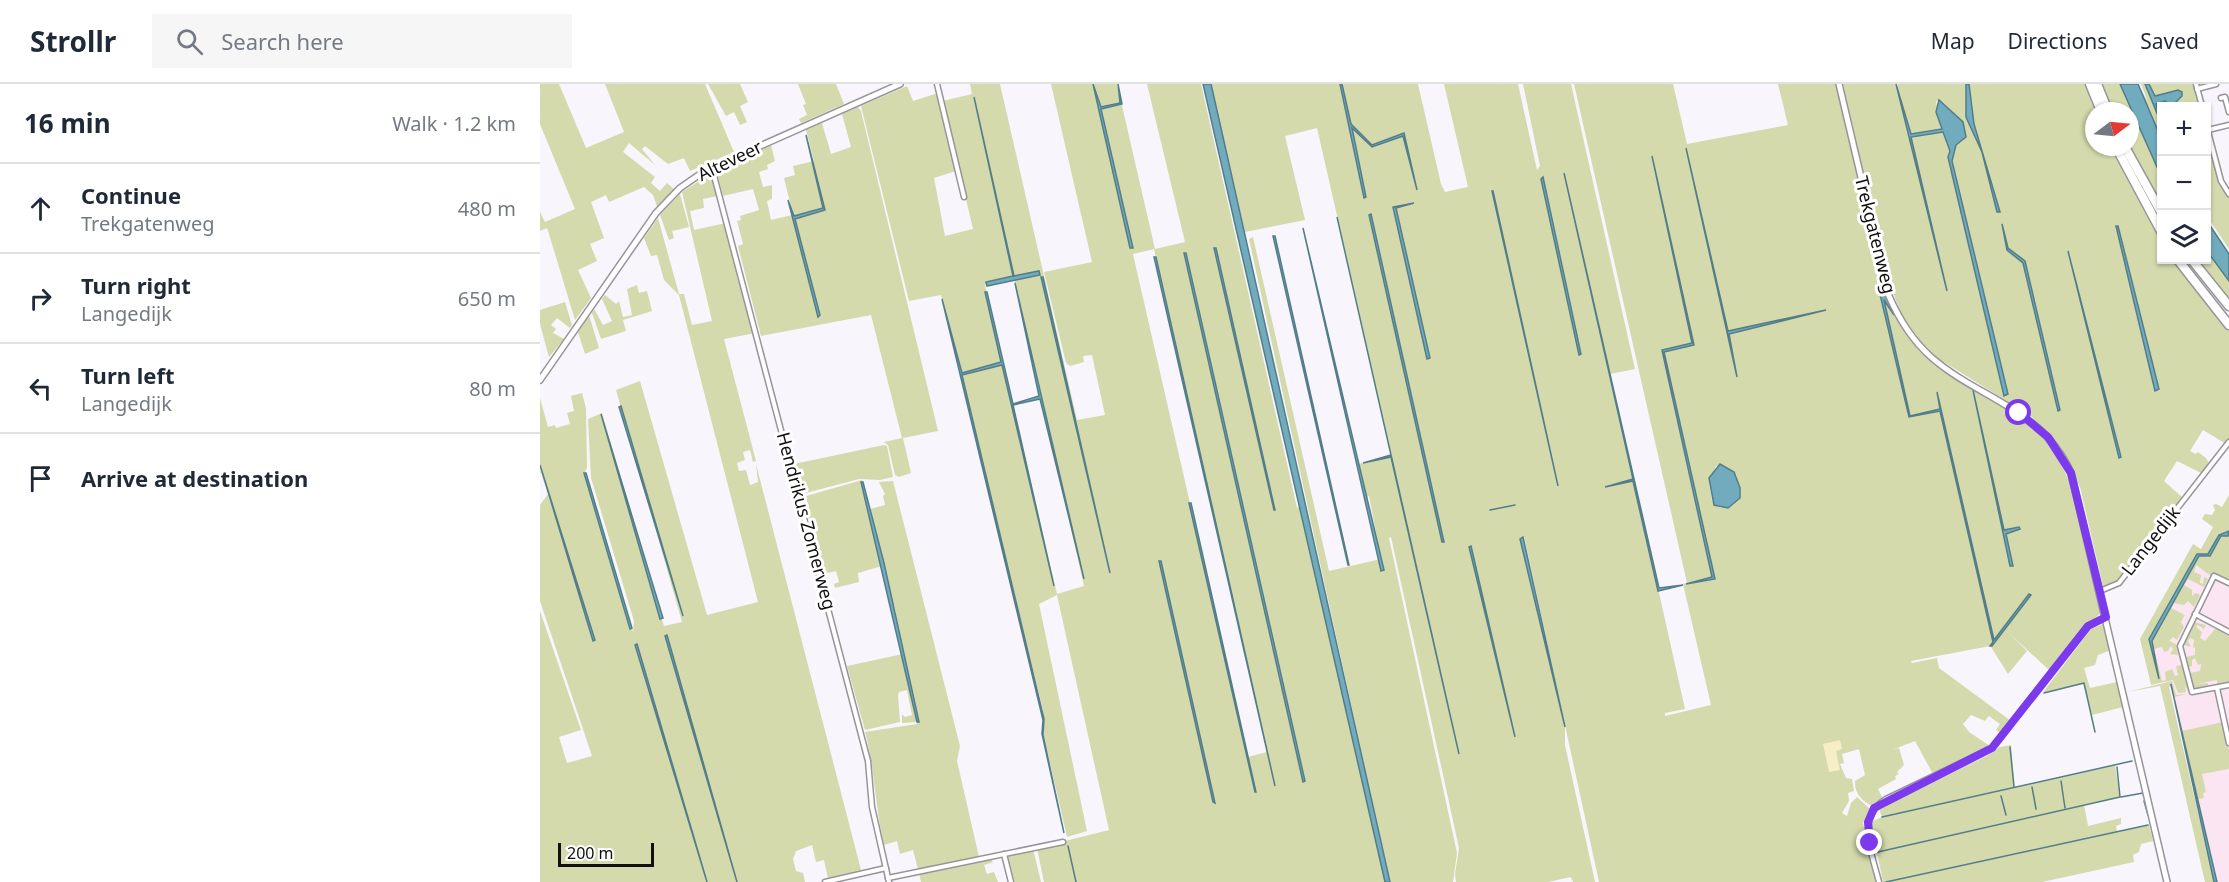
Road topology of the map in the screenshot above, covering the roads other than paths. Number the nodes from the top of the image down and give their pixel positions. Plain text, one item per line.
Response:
1 (900, 84) edge
2 (937, 84) edge
3 (1839, 84) edge
4 (2090, 84) edge
5 (2097, 84) edge
6 (2216, 84) edge
7 (2197, 87) edge
8 (2221, 99) dead end
9 (2097, 102) edge
10 (2104, 102) edge
11 (2201, 102) edge
12 (2229, 112) edge
13 (2229, 125) edge
14 (2211, 129) edge
15 (2211, 142) edge
16 (2121, 156) edge
17 (2130, 156) edge
18 (712, 168) junction
19 (2228, 188) edge
20 (2229, 194) edge
21 (964, 196) dead end
22 (2160, 210) edge
23 (2157, 224) edge
24 (2181, 264) edge
25 (2195, 264) edge
26 (2229, 306) edge
27 (2229, 326) edge
28 (540, 380) edge
29 (2229, 442) edge
30 (2229, 583) edge
31 (2100, 591) junction
32 (2195, 614) junction
33 (2106, 617) junction
34 (2229, 632) edge
35 (2229, 685) edge
36 (2217, 688) junction
37 (2229, 743) edge
38 (1063, 843) dead end
39 (1004, 854) junction
40 (886, 868) junction
41 (888, 880) edge
42 (825, 882) edge
43 (1011, 882) edge
44 (1878, 882) edge
45 (2167, 882) edge

1 - 18 street, Alteveer
2 - 21 street
3 - 31 street, Trekgatenweg
4 - 9 highway
5 - 10 highway
6 - 7 street
7 - 11 street
8 - 12 street
13 - 14 street
15 - 19 street
16 - 23 highway
17 - 22 highway
18 - 28 street, Alteveer
18 - 40 street, Hendrikus Zomerweg
19 - 20 street
24 - 27 highway
25 - 26 highway
29 - 31 street, Langedijk
30 - 32 street
31 - 33 street
32 - 34 street
32 - 36 street
33 - 44 street
33 - 45 street
35 - 36 street
36 - 37 street
38 - 39 street, Hendrikus Zomerweg
39 - 41 street, Hendrikus Zomerweg
39 - 43 street
40 - 41 street, Hendrikus Zomerweg
40 - 42 street

